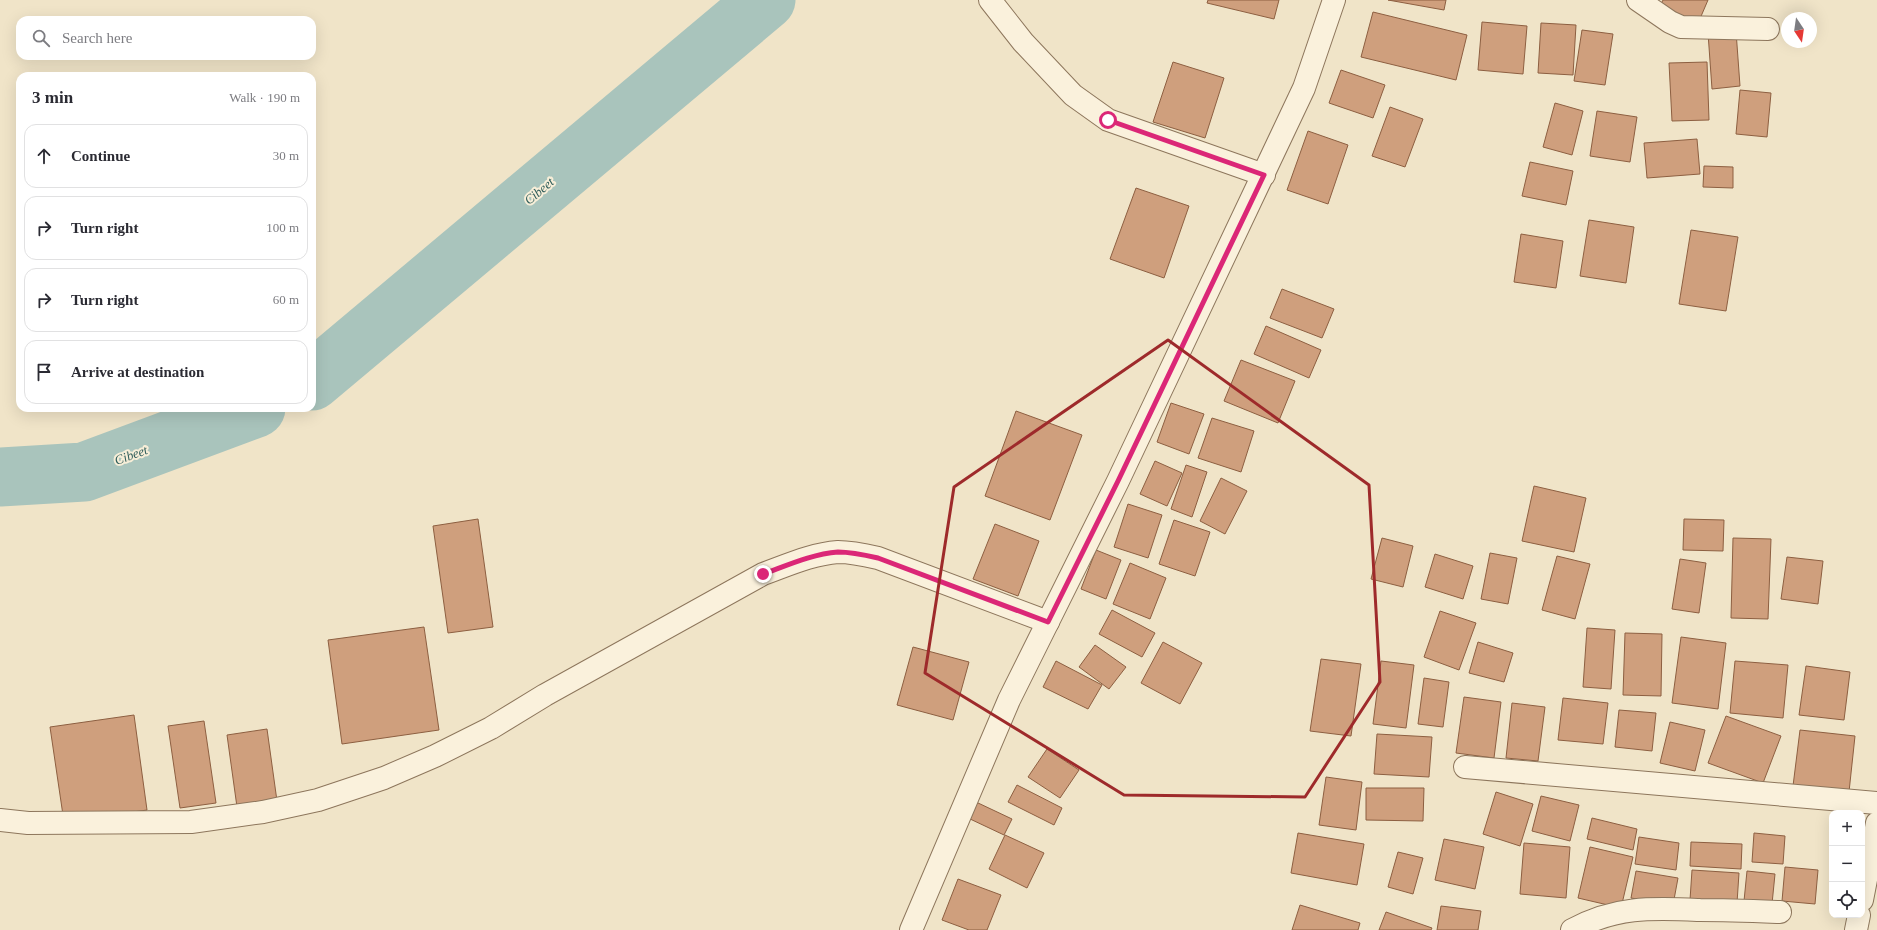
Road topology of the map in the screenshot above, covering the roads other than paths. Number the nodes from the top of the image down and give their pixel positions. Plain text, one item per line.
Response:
1 (990, 0) edge
2 (1334, 0) edge
3 (1638, 0) edge
4 (1768, 29) dead end
5 (1264, 175) junction
6 (1048, 622) junction
7 (1465, 767) dead end
8 (1877, 803) edge
9 (0, 820) edge
10 (1876, 833) edge
11 (1865, 886) edge
12 (1780, 912) dead end
13 (1858, 918) edge
14 (911, 930) edge
15 (1572, 930) edge
16 (1856, 930) edge

1 - 5 street
2 - 5 street
3 - 4 street
5 - 6 street
6 - 9 street
6 - 14 street
7 - 8 street
10 - 11 street
12 - 15 street
13 - 16 street

